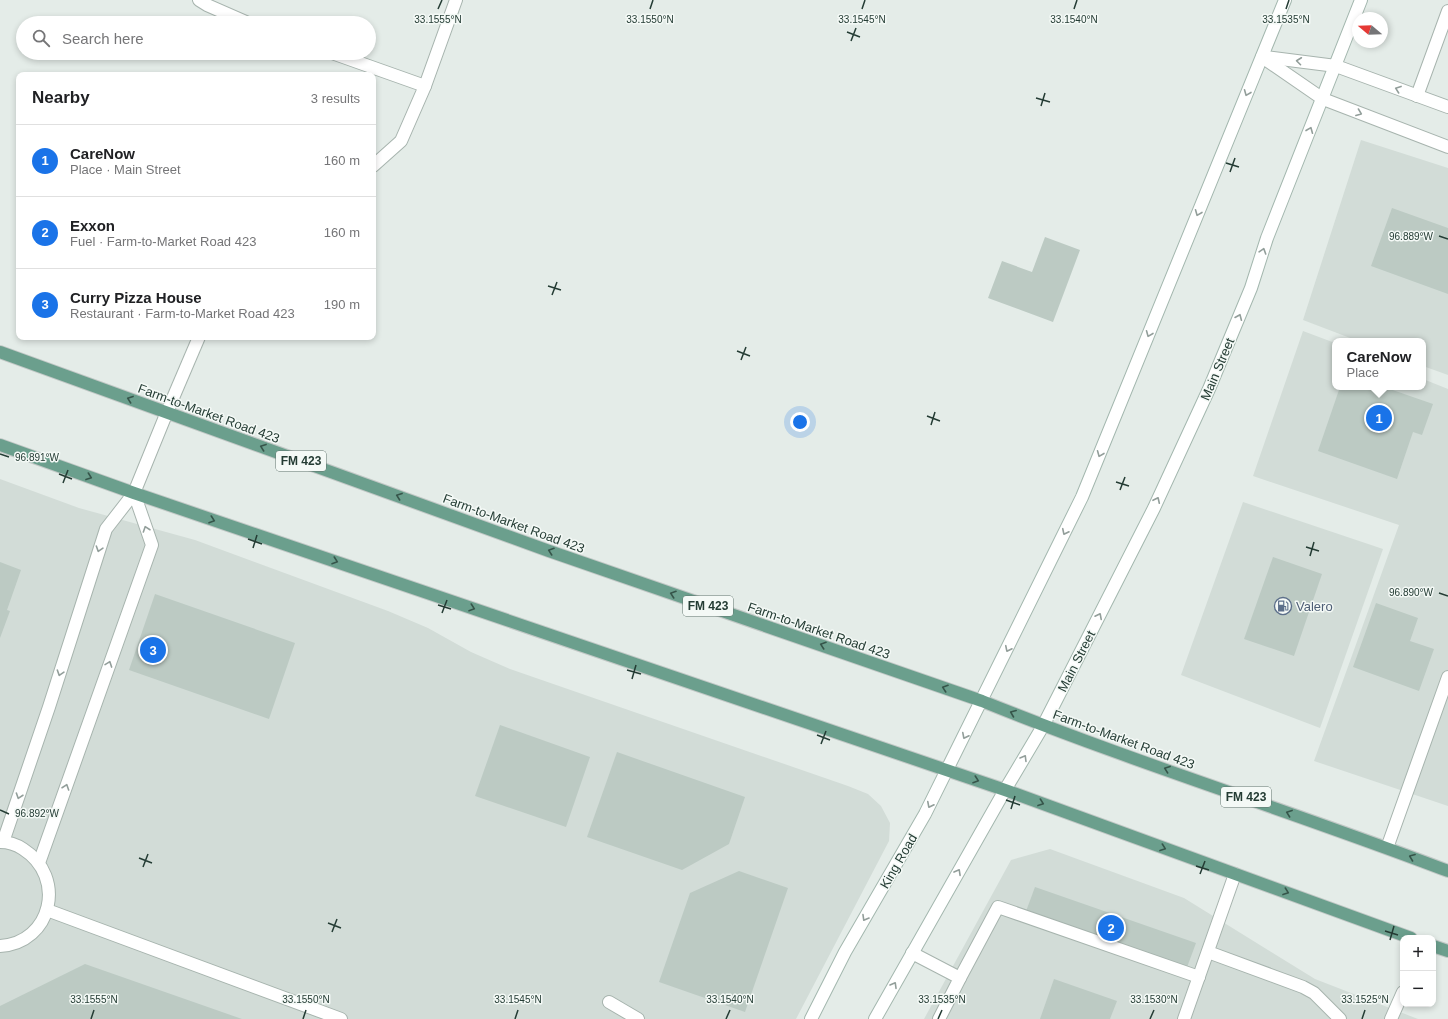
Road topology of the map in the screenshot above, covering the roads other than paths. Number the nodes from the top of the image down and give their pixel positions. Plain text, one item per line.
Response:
1 (199, 0) edge
2 (456, 0) edge
3 (1285, 0) edge
4 (1361, 0) edge
5 (1448, 11) edge
6 (231, 16) edge
7 (1443, 38) edge
8 (1262, 57) junction
9 (352, 60) edge
10 (1336, 66) junction
11 (425, 86) junction
12 (1417, 96) junction
13 (1323, 99) junction
14 (1448, 107) edge
15 (1448, 147) edge
16 (376, 163) edge
17 (198, 340) edge
18 (0, 352) edge
19 (167, 412) junction
20 (0, 445) edge
21 (134, 493) junction
22 (1448, 677) edge
23 (982, 701) junction
24 (1043, 726) junction
25 (947, 770) junction
26 (1005, 790) junction
27 (2, 842) edge
28 (1387, 848) junction
29 (39, 863) junction
30 (1448, 871) edge
31 (1236, 874) junction
32 (47, 910) junction
33 (1403, 935) edge
34 (0, 946) edge
35 (1436, 947) edge
36 (1448, 951) edge
37 (1208, 952) junction
38 (912, 953) junction
39 (1199, 977) junction
40 (960, 978) junction
41 (1400, 998) edge
42 (609, 1002) dead end
43 (341, 1019) edge
44 (638, 1019) edge
45 (811, 1019) edge
46 (875, 1019) edge
47 (939, 1019) edge
48 (1184, 1019) edge
49 (1340, 1019) edge
50 (1390, 1019) edge

1 - 6 street
2 - 11 street
3 - 8 street
4 - 10 street, Main Street
5 - 7 street
7 - 12 street
10 -> 8 street
8 - 13 street
8 -> 23 street
9 - 11 street
12 -> 10 street
10 - 13 street, Main Street
11 - 16 street
12 - 14 street
13 -> 15 street
24 -> 13 street, Main Street
17 - 19 street
19 -> 18 main road, Farm-to-Market Road 423 / FM 423
19 - 21 street
23 -> 19 main road, Farm-to-Market Road 423 / FM 423
20 -> 21 main road
21 -> 25 main road
21 -> 27 street
29 -> 21 street
22 - 28 street
24 -> 23 main road, Farm-to-Market Road 423 / FM 423
23 -> 25 street, King Road
26 -> 24 street
28 -> 24 main road, Farm-to-Market Road 423 / FM 423
25 -> 26 main road
25 -> 45 street, King Road
26 -> 31 main road
38 -> 26 street
27 - 29 street
30 -> 28 main road, Farm-to-Market Road 423 / FM 423
29 - 32 street
31 -> 33 main road
31 - 37 street
32 - 34 street
32 - 43 street
35 - 36 main road
37 - 39 street
37 - 49 street
38 - 40 street
46 -> 38 street
39 - 40 street
39 - 48 street
40 - 47 street
41 - 50 street
42 - 44 street

